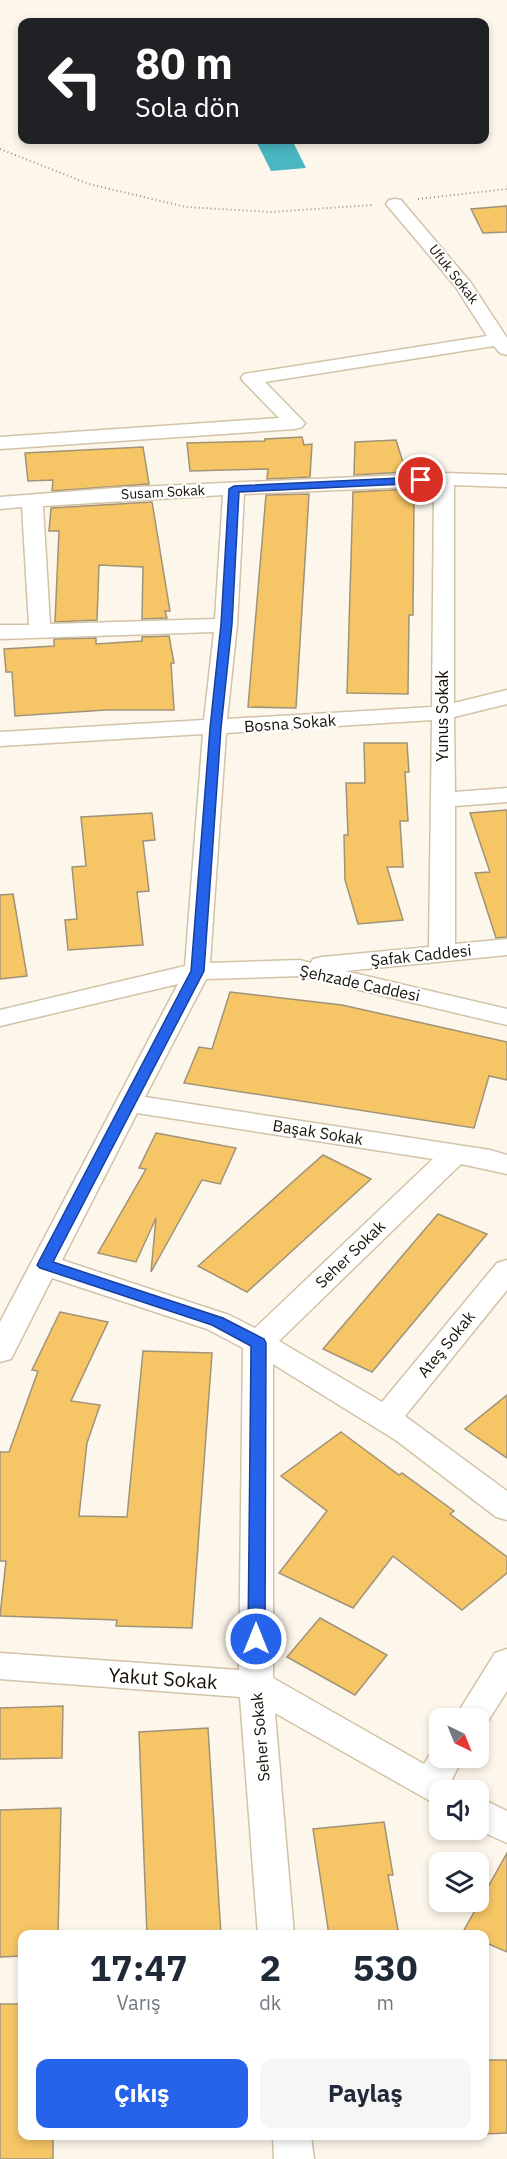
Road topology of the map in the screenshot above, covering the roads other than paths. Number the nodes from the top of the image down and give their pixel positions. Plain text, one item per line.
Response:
1 (395, 204) road end
2 (503, 344) edge
3 (0, 443) edge
4 (444, 479) junction
5 (507, 482) edge
6 (234, 489) junction
7 (32, 500) junction
8 (0, 502) edge
9 (226, 624) junction
10 (39, 631) junction
11 (0, 632) edge
12 (507, 697) edge
13 (442, 713) junction
14 (215, 728) junction
15 (0, 739) edge
16 (507, 795) edge
17 (442, 800) junction
18 (507, 947) edge
19 (442, 953) junction
20 (300, 968) junction
21 (197, 971) junction
22 (507, 1017) edge
23 (0, 1018) edge
24 (129, 1102) junction
25 (455, 1154) junction
26 (501, 1155) edge
27 (45, 1265) junction
28 (507, 1270) edge
29 (258, 1343) junction
30 (0, 1351) edge
31 (385, 1419) junction
32 (507, 1508) edge
33 (507, 1662) edge
34 (0, 1666) edge
35 (256, 1685) junction
36 (478, 1708) edge
37 (439, 1778) edge
38 (489, 1818) edge
39 (507, 1828) edge
40 (276, 1930) edge
41 (292, 2140) edge
42 (294, 2159) edge

1 - 2 street, Ufuk Sokak
2 - 3 street
4 - 5 street, Susam Sokak
4 - 6 street, Susam Sokak
4 - 13 street, Yunus Sokak
6 - 7 street, Susam Sokak
6 - 9 street
7 - 8 street, Susam Sokak
7 - 10 street
9 - 10 street
9 - 14 street
10 - 11 street
12 - 13 street, Bosna Sokak
13 - 14 street, Bosna Sokak
13 - 17 street, Yunus Sokak
14 - 15 street, Bosna Sokak
14 - 21 street
16 - 17 street
17 - 19 street, Yunus Sokak
18 - 19 street, Şafak Caddesi
19 - 20 street, Şafak Caddesi
20 - 21 street, Şehzade Caddesi
20 - 22 street, Şehzade Caddesi
21 - 23 street, Şehzade Caddesi
21 - 24 street
24 - 25 street, Başak Sokak
24 - 27 street
25 - 26 street, Başak Sokak
25 - 29 street, Seher Sokak
27 - 29 street
27 - 30 street
28 - 31 street, Ateş Sokak
29 - 31 street
29 - 35 street, Seher Sokak
31 - 32 street
33 - 36 street
34 - 35 street, Yakut Sokak
35 - 37 street, Yakut Sokak
35 - 40 street, Seher Sokak
38 - 39 street
41 - 42 street

